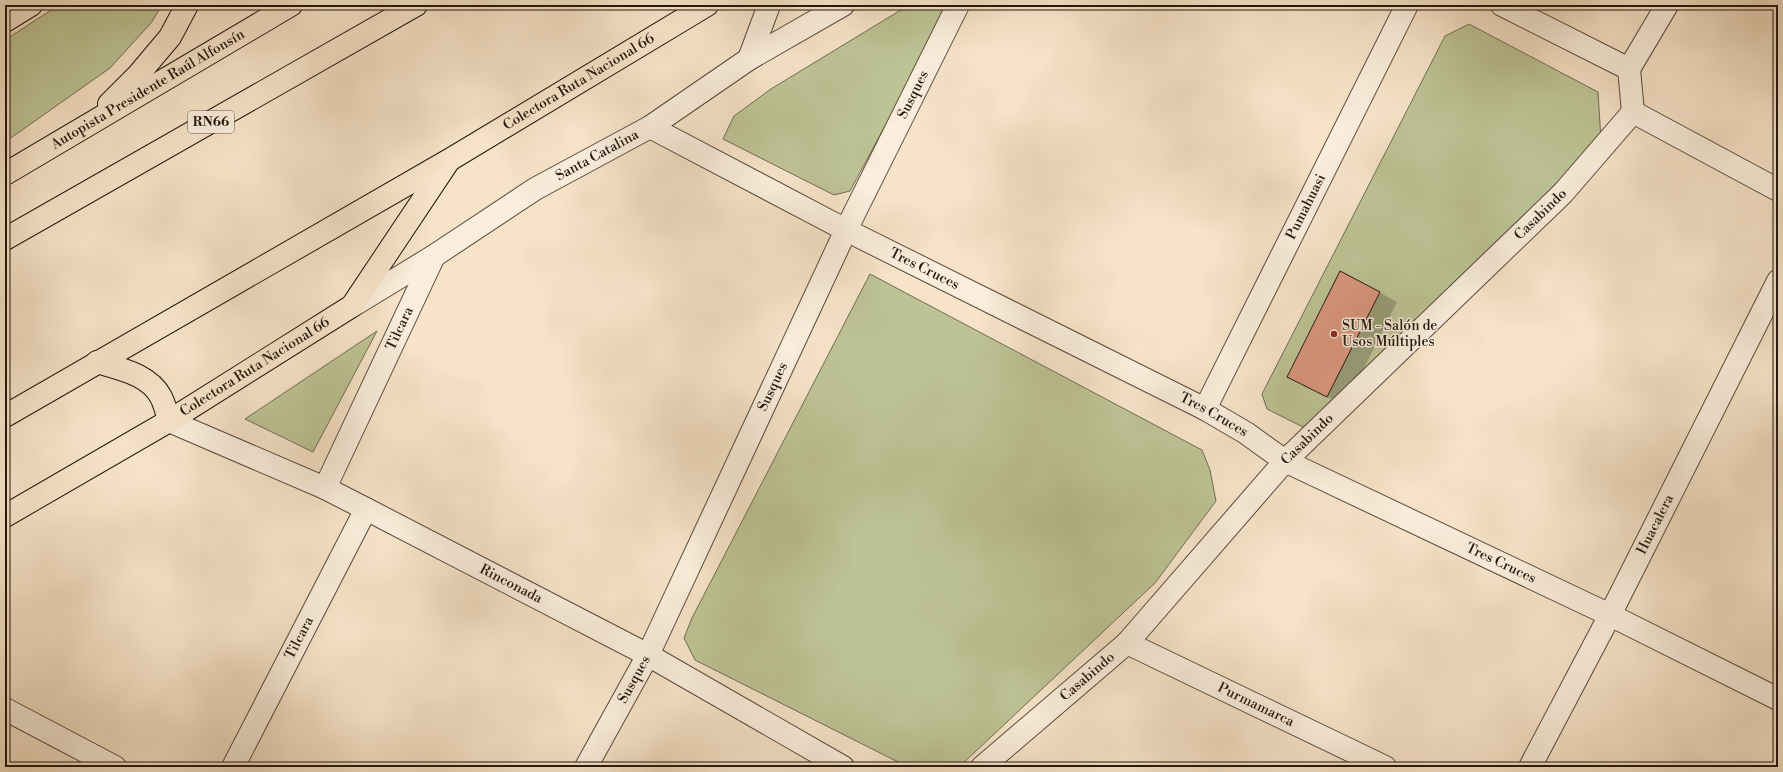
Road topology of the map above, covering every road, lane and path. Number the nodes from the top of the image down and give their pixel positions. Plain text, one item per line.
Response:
1 (31, 5) edge
2 (187, 5) edge
3 (291, 5) edge
4 (416, 5) edge
5 (707, 5) edge
6 (769, 5) edge
7 (843, 5) edge
8 (958, 5) edge
9 (1407, 5) edge
10 (1502, 5) edge
11 (1667, 5) edge
12 (5, 21) edge
13 (749, 59) junction
14 (1629, 69) junction
15 (1633, 112) junction
16 (650, 127) junction
17 (82, 130) junction
18 (451, 159) junction
19 (5, 174) edge
20 (1778, 190) edge
21 (846, 230) junction
22 (5, 239) edge
23 (434, 256) junction
24 (1778, 281) edge
25 (352, 306) junction
26 (97, 362) junction
27 (1205, 409) junction
28 (5, 416) edge
29 (170, 421) junction
30 (1285, 461) junction
31 (325, 488) junction
32 (366, 509) junction
33 (5, 516) edge
34 (1610, 616) junction
35 (1127, 643) junction
36 (648, 655) junction
37 (1778, 699) edge
38 (5, 709) edge
39 (115, 767) edge
40 (233, 767) edge
41 (586, 767) edge
42 (843, 767) edge
43 (982, 767) edge
44 (1385, 767) edge
45 (1530, 767) edge

1 - 12 main road
2 - 17 main road
3 - 17 main road, Autopista Presidente Raúl Alfonsín
4 - 22 main road, RN66
5 - 18 main road, Colectora Ruta Nacional 66
6 - 13 street
7 - 13 street, Santa Catalina
8 - 21 street, Susques
9 - 27 street, Pumahuasi
10 - 14 street
11 - 14 street
13 - 16 street, Santa Catalina
14 - 15 street
15 - 20 street
15 - 30 street, Casabindo
16 - 21 street, Tres Cruces
16 - 23 street, Santa Catalina
17 - 19 main road, Autopista Presidente Raúl Alfonsín
18 - 25 main road, Colectora Ruta Nacional 66
18 - 26 main road, Colectora Ruta Nacional 66
21 - 27 street, Tres Cruces
21 - 36 street, Susques
23 - 25 street, Santa Catalina
23 - 31 street, Tilcara
24 - 34 street, Huacalera
25 - 29 main road, Colectora Ruta Nacional 66
26 - 28 main road, Colectora Ruta Nacional 66
26 - 29 main road
27 - 30 street, Tres Cruces
29 - 31 street, Rinconada
29 - 33 main road, Colectora Ruta Nacional 66
30 - 34 street, Tres Cruces
30 - 35 street, Casabindo
31 - 32 street, Rinconada
32 - 36 street, Rinconada
32 - 40 street, Tilcara
34 - 37 street, Tres Cruces
34 - 45 street, Huacalera
35 - 43 street, Casabindo
35 - 44 street, Purmamarca
36 - 41 street, Susques
36 - 42 street, Rinconada
38 - 39 street

